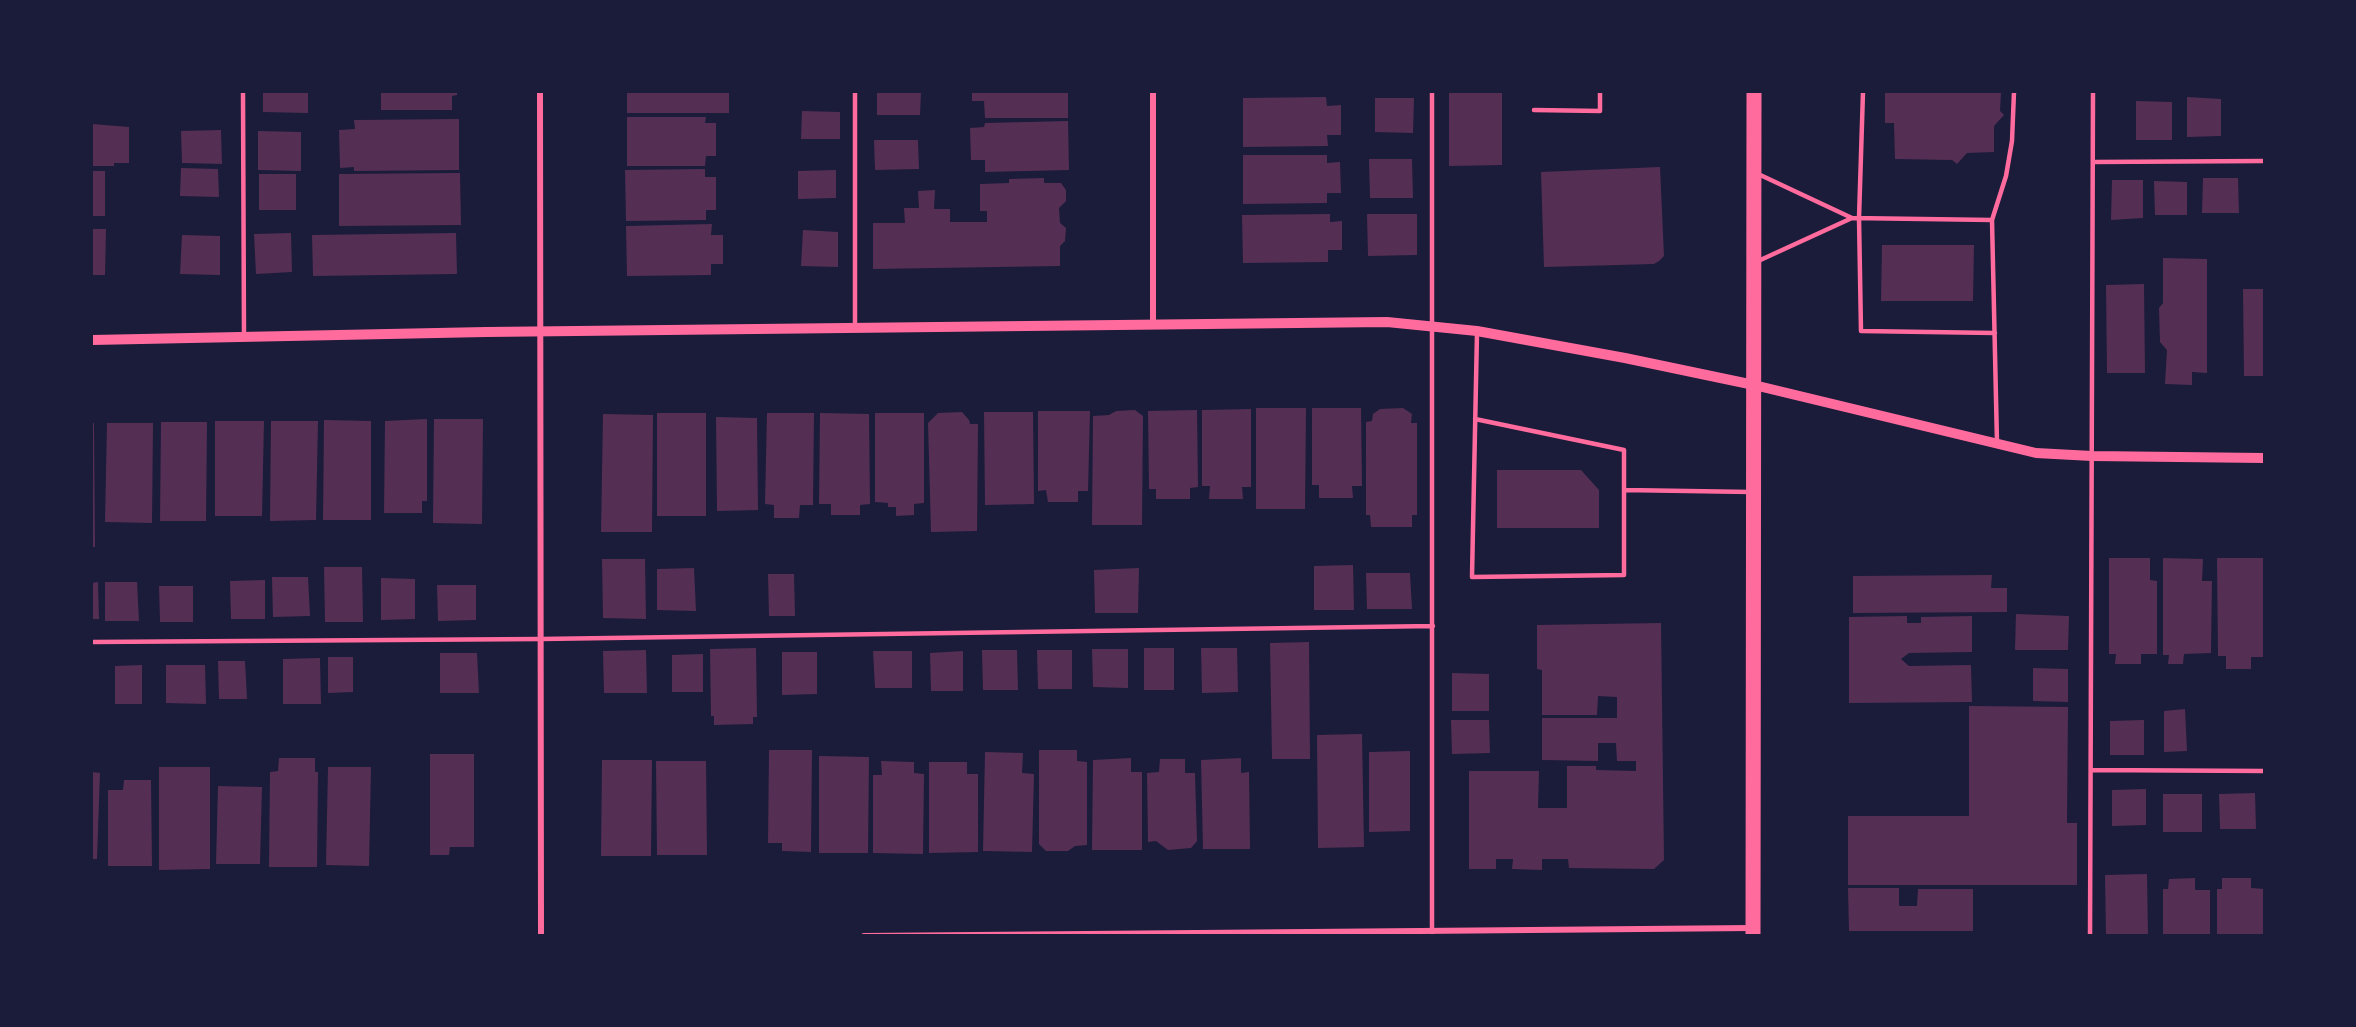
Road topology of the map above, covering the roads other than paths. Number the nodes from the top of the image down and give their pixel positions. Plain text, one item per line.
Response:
1 (243, 92) edge
2 (540, 92) edge
3 (855, 92) edge
4 (1153, 92) edge
5 (1432, 92) edge
6 (1600, 92) edge
7 (1754, 92) edge
8 (1863, 92) edge
9 (2014, 92) edge
10 (2093, 92) edge
11 (1534, 110) dead end
12 (2265, 161) edge
13 (2093, 162) junction
14 (1754, 172) junction
15 (1852, 218) junction
16 (1859, 219) junction
17 (1992, 220) junction
18 (1754, 263) junction
19 (1153, 324) junction
20 (1432, 326) junction
21 (855, 328) junction
22 (1477, 331) junction
23 (540, 332) junction
24 (1995, 333) junction
25 (244, 338) junction
26 (92, 340) edge
27 (1754, 384) junction
28 (1475, 419) junction
29 (1996, 444) junction
30 (2092, 456) junction
31 (2265, 458) edge
32 (1624, 490) junction
33 (1754, 492) junction
34 (1432, 627) junction
35 (541, 639) junction
36 (92, 642) edge
37 (2091, 770) junction
38 (2265, 771) edge
39 (1753, 932) edge
40 (1432, 933) edge
41 (541, 936) edge
42 (864, 936) edge
43 (2090, 936) edge

1 - 25 lane
2 - 23 street
3 - 21 lane
4 - 19 street
5 - 20 lane
6 - 11 lane
7 - 14 main road
8 - 16 lane
9 - 17 lane
10 - 13 lane
12 - 13 lane
13 - 30 lane
14 - 15 lane
14 - 18 main road
15 - 16 lane
15 - 18 lane
16 - 17 lane
16 - 24 lane
17 - 24 lane
18 - 27 main road
19 - 20 street
19 - 21 street
20 - 22 street
20 - 34 lane
21 - 23 street
22 - 27 street
22 - 28 lane
23 - 25 street
23 - 35 street
24 - 29 lane
25 - 26 street
27 - 29 street
27 - 33 main road
28 - 32 lane
28 - 32 lane
29 - 30 street
30 - 31 street
30 - 37 lane
32 - 33 lane
33 - 39 main road
34 - 35 lane
34 - 40 lane
35 - 36 lane
35 - 41 street
37 - 38 lane
37 - 43 lane
39 - 40 street
40 - 42 street

